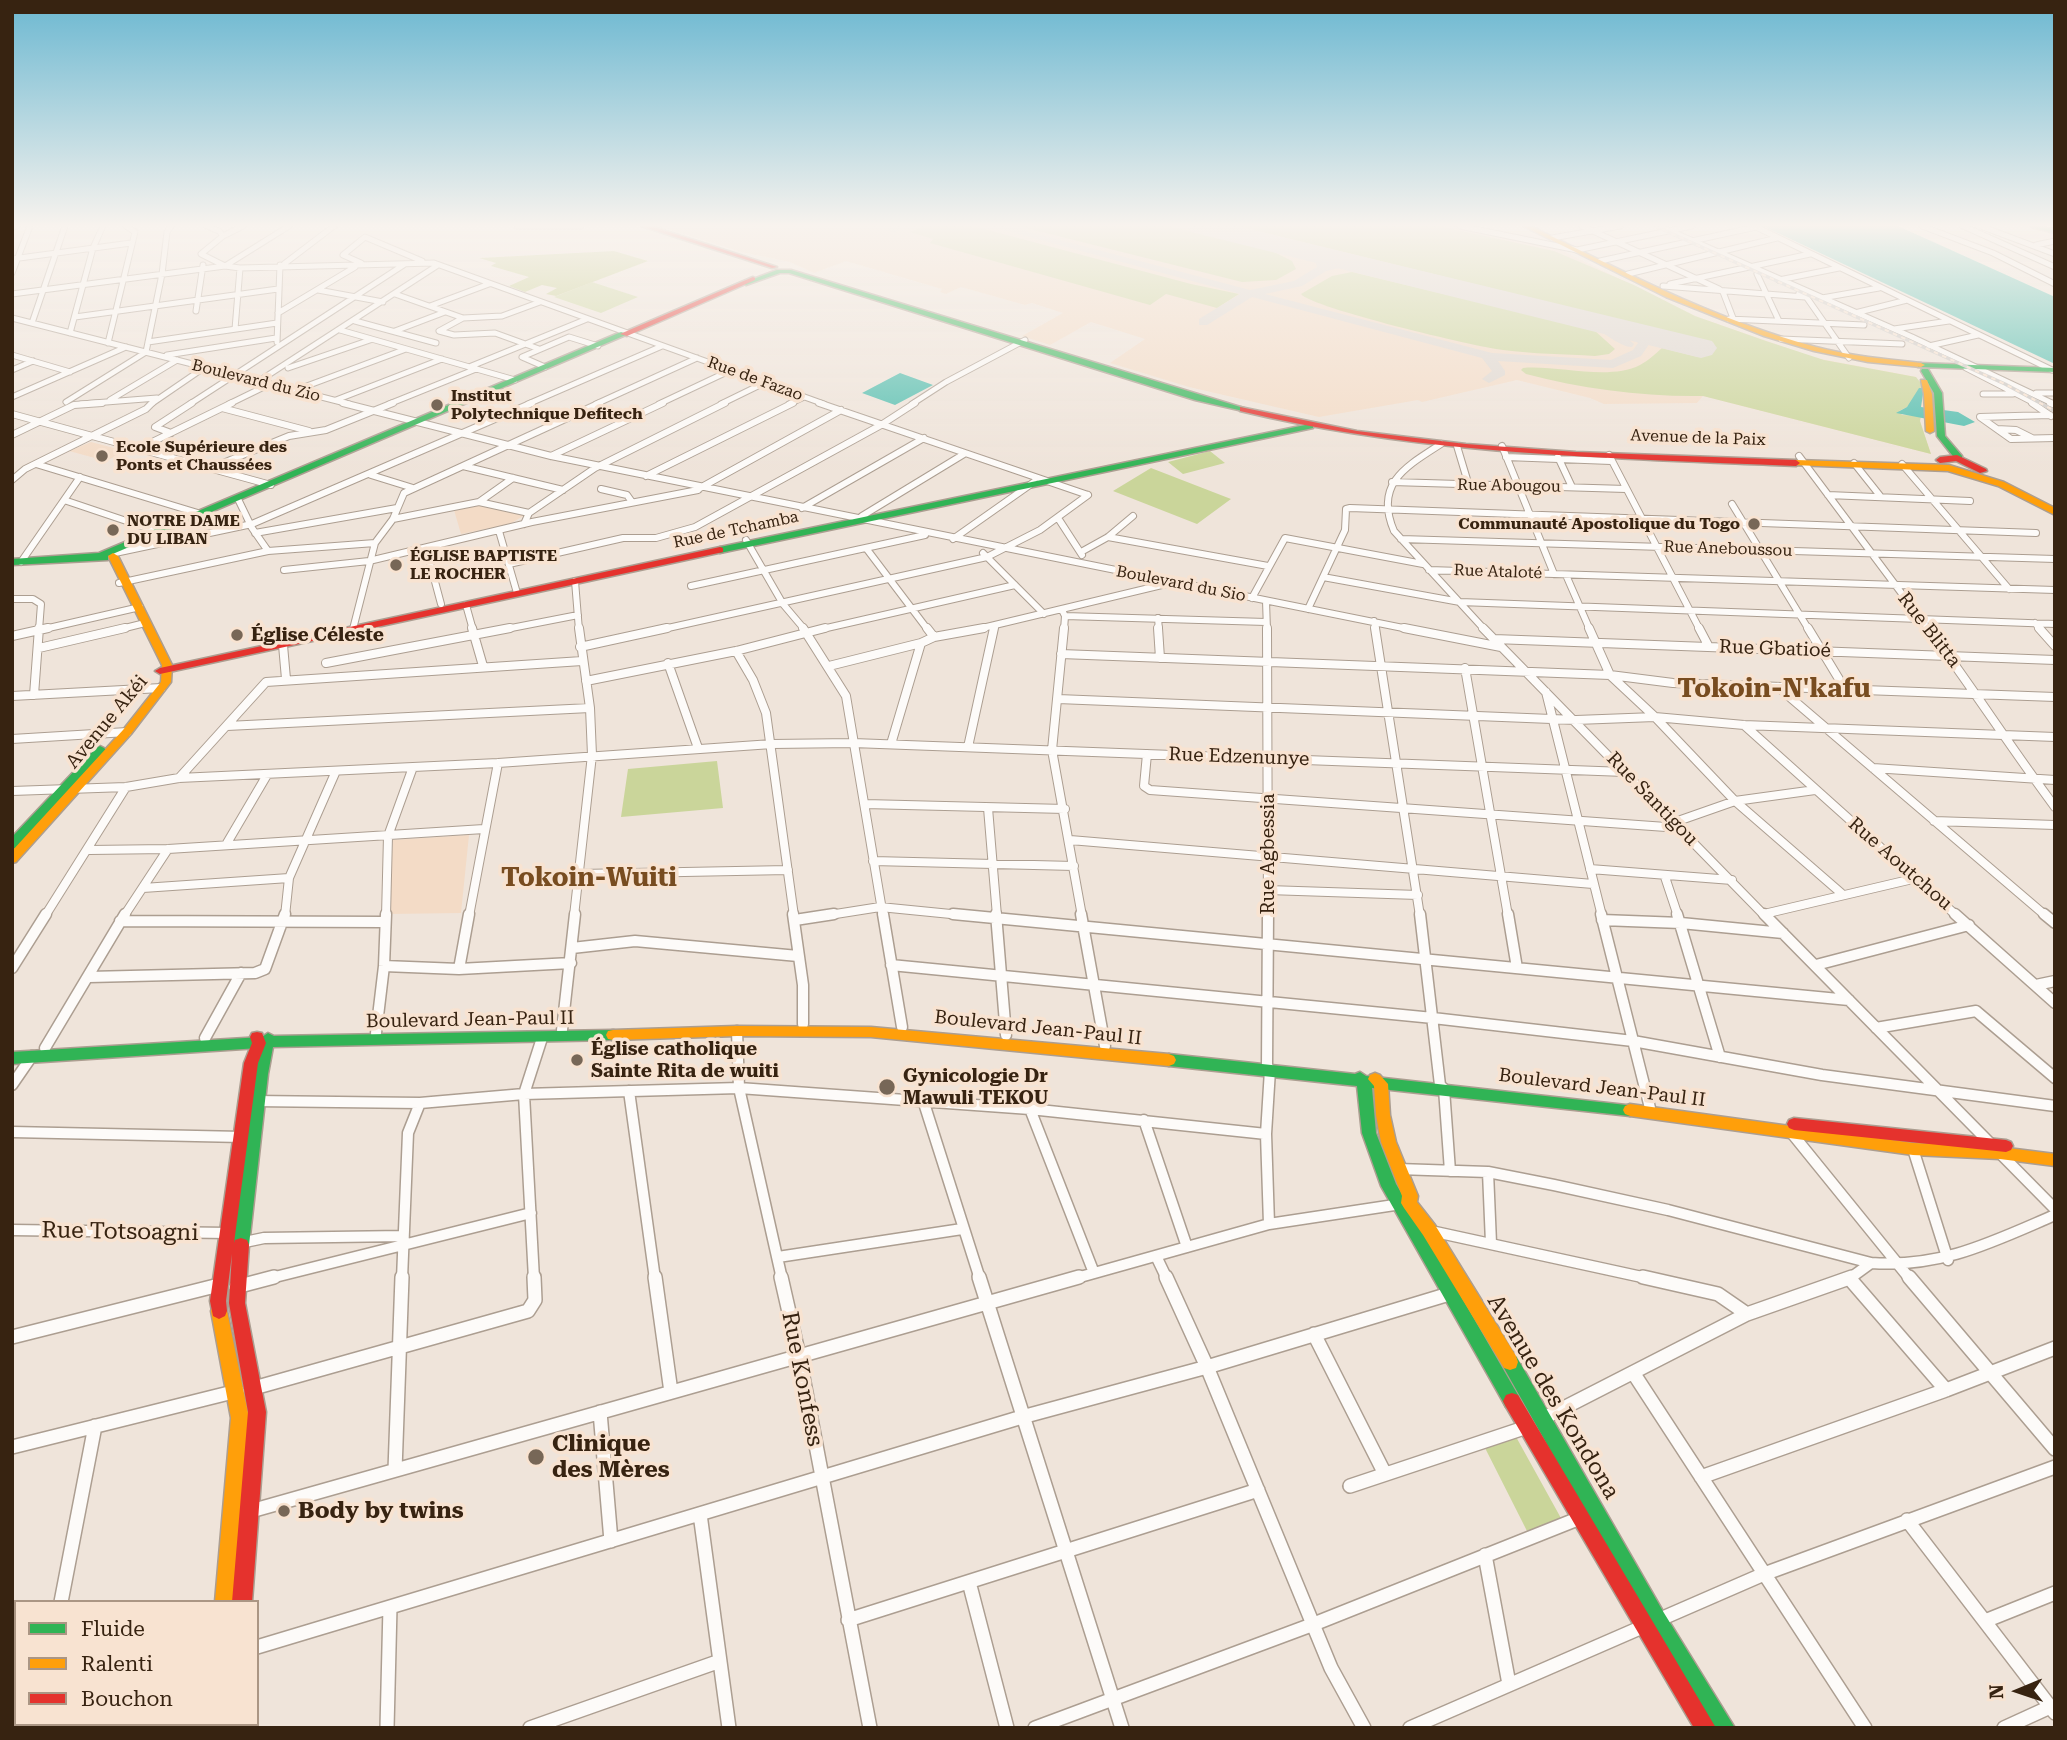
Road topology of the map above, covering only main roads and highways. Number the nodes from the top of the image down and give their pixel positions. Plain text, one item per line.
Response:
1 (689, 307) edge
2 (911, 307) edge
3 (1687, 307) edge
4 (1694, 307) edge
5 (1919, 368) junction
6 (2053, 370) edge
7 (1310, 422) junction
8 (1933, 426) junction
9 (1456, 444) junction
10 (1503, 451) junction
11 (1801, 459) junction
12 (1944, 462) junction
13 (1964, 465) junction
14 (2055, 504) edge
15 (2055, 512) edge
16 (747, 542) junction
17 (110, 555) junction
18 (17, 562) edge
19 (517, 590) junction
20 (137, 607) junction
21 (354, 626) junction
22 (162, 676) junction
23 (70, 789) junction
24 (12, 845) edge
25 (12, 859) edge
26 (264, 1041) junction
27 (12, 1051) edge
28 (12, 1058) edge
29 (257, 1063) junction
30 (1269, 1068) junction
31 (1370, 1081) junction
32 (1442, 1087) junction
33 (252, 1101) junction
34 (1996, 1149) junction
35 (2055, 1153) edge
36 (2055, 1160) edge
37 (1404, 1204) junction
38 (225, 1600) edge
39 (242, 1600) edge
40 (1651, 1622) junction
41 (1706, 1728) edge
42 (1725, 1728) edge

1 - 17 main road
2 - 7 main road
3 - 5 main road
4 - 5 main road
5 - 6 main road
5 - 8 main road
7 - 9 main road
7 - 9 main road
7 - 16 main road, Rue de Tchamba
8 - 12 main road
8 - 13 main road
9 - 10 main road
10 - 11 main road, Avenue de la Paix
10 - 11 main road
11 - 12 main road, Avenue de la Paix
11 - 12 main road
12 - 13 main road
13 - 14 main road
13 - 15 main road
16 - 19 main road, Rue de Tchamba
16 - 19 main road, Rue de Tchamba
17 - 18 main road
17 - 20 main road
19 - 21 main road, Rue de Tchamba
19 - 21 main road, Rue de Tchamba
20 - 22 main road, Avenue Akéi
20 - 22 main road
21 - 22 main road, Rue de Tchamba
21 - 22 main road, Rue de Tchamba
22 - 23 main road
23 - 24 main road
23 - 25 main road, Avenue Akéi
26 - 27 main road, Boulevard Jean-Paul II
26 - 28 main road, Boulevard Jean-Paul II
26 - 29 main road
26 - 29 main road
26 - 30 main road, Boulevard Jean-Paul II
26 - 30 main road, Boulevard Jean-Paul II
29 - 33 main road
30 - 31 main road, Boulevard Jean-Paul II
31 - 32 main road, Boulevard Jean-Paul II
31 - 37 main road, Avenue des Kondona
31 - 37 main road, Avenue des Kondona
32 - 34 main road, Boulevard Jean-Paul II
32 - 34 main road, Boulevard Jean-Paul II
33 - 38 main road
33 - 39 main road
34 - 35 main road, Boulevard Jean-Paul II
34 - 36 main road, Boulevard Jean-Paul II
37 - 40 main road, Avenue des Kondona
37 - 40 main road, Avenue des Kondona
40 - 41 main road, Avenue des Kondona
40 - 42 main road, Avenue des Kondona

